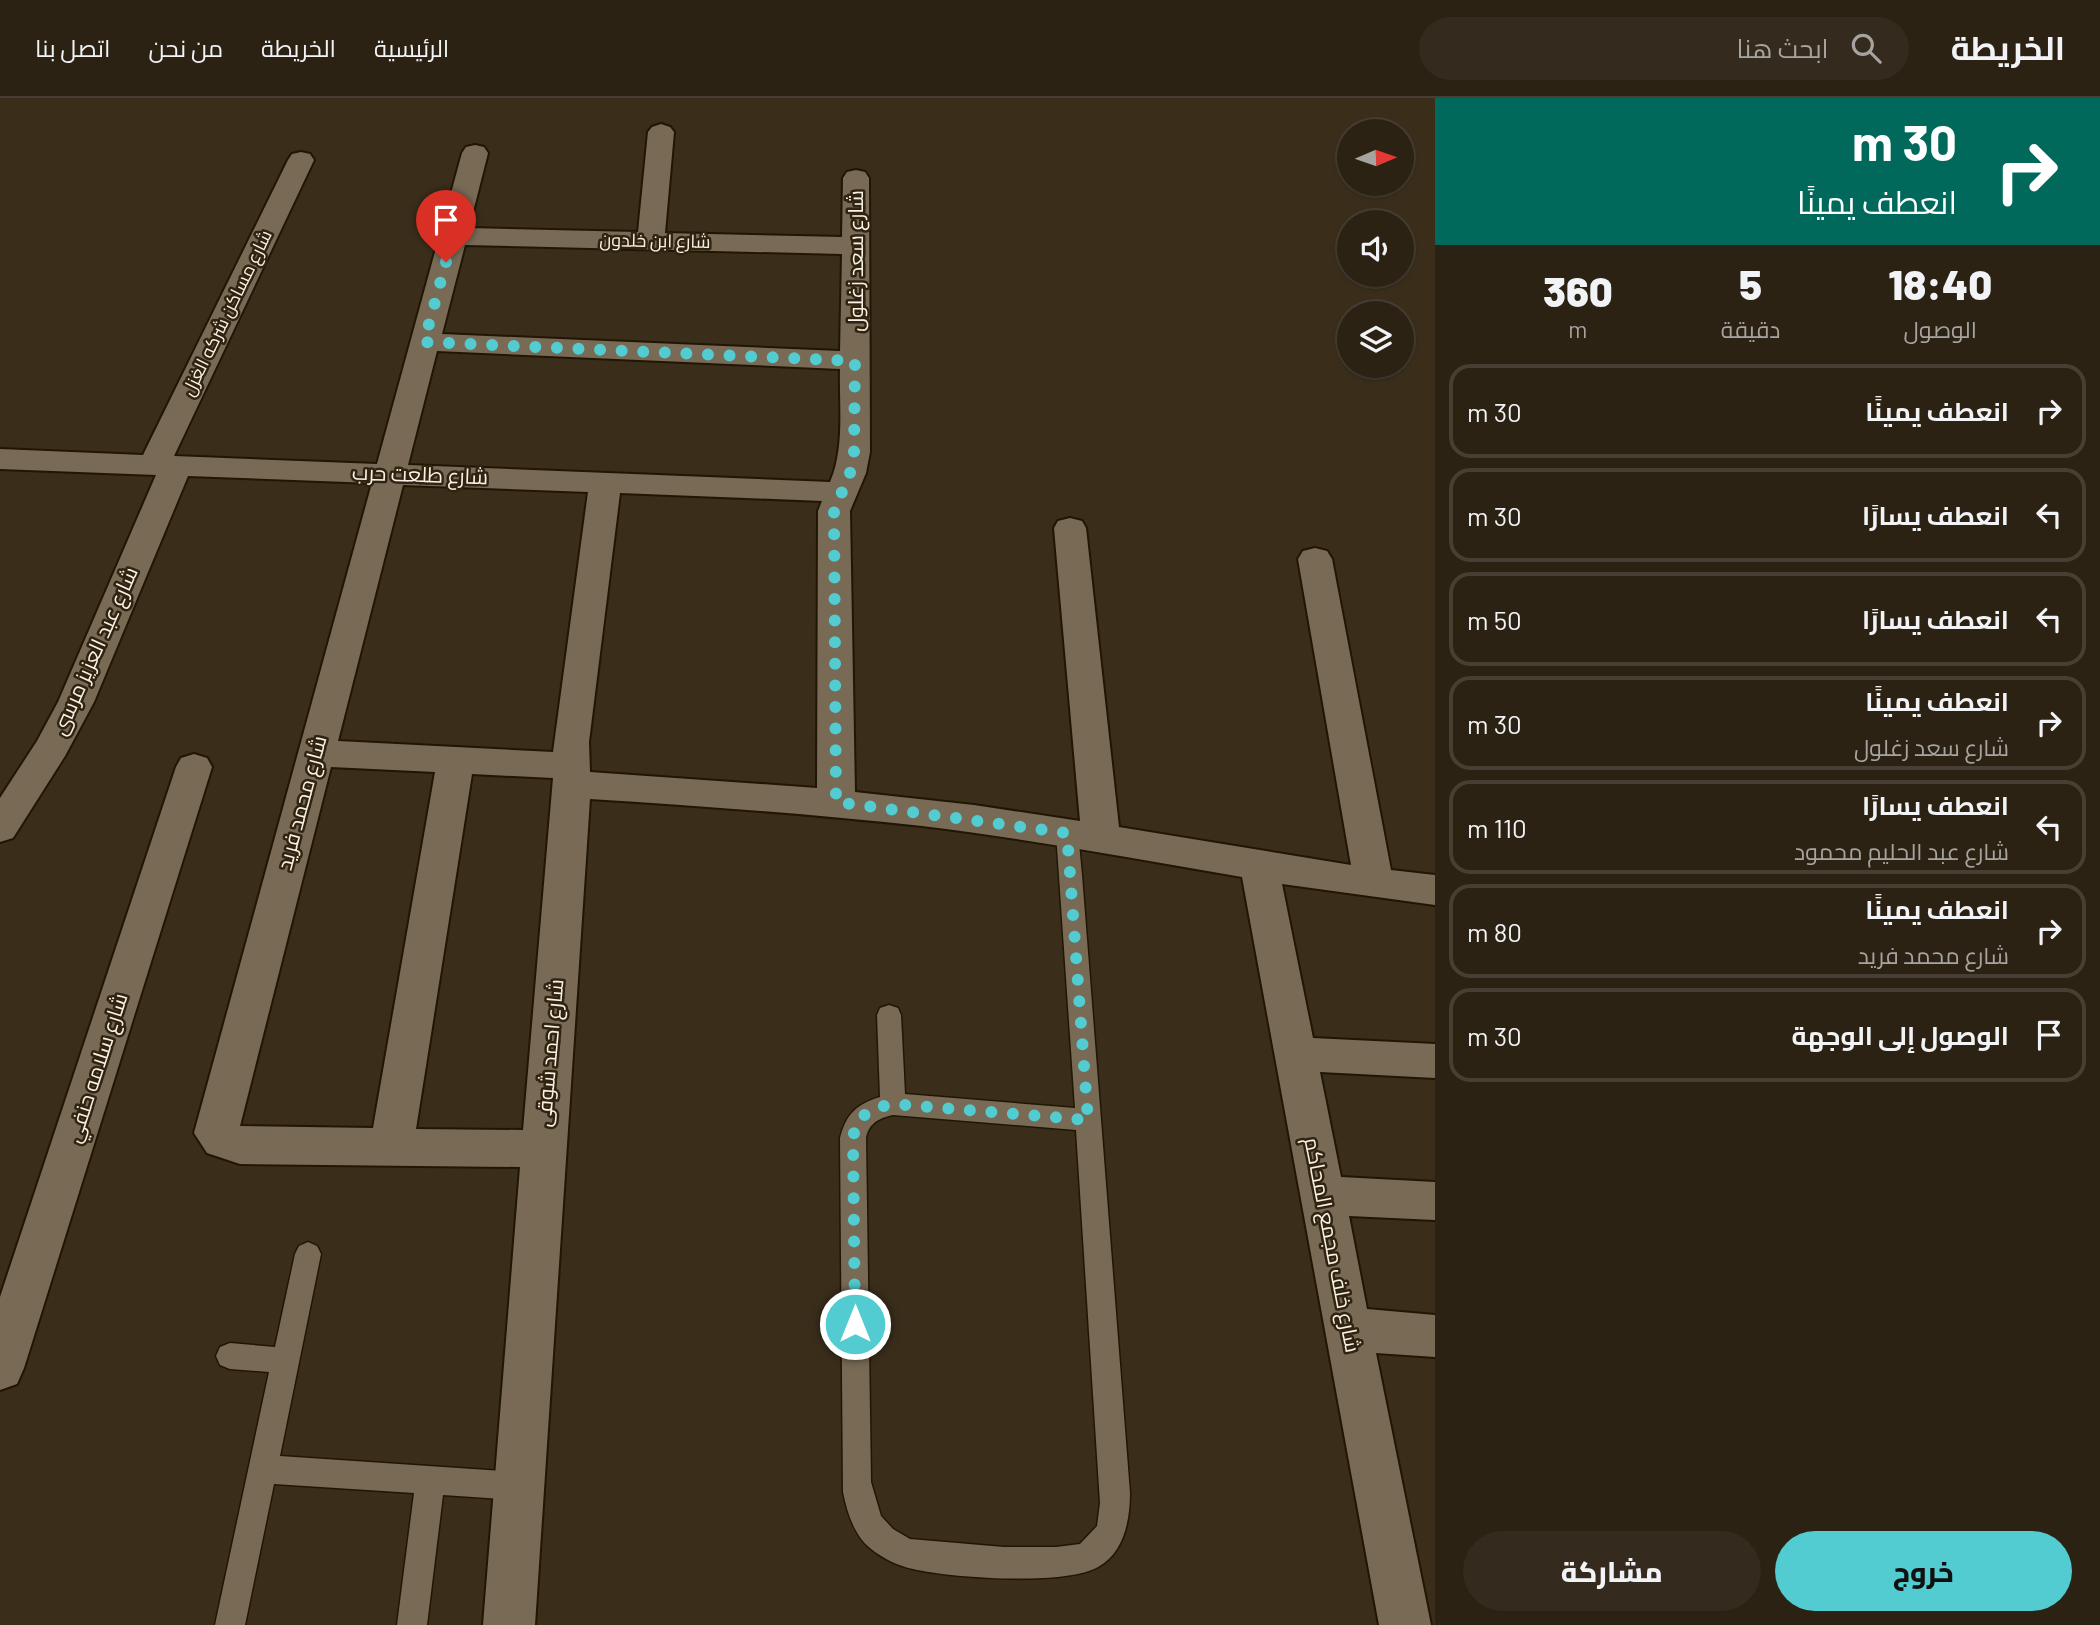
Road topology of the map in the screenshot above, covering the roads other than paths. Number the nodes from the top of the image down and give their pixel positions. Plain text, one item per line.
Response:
1 (661, 132) dead end
2 (475, 153) dead end
3 (301, 160) dead end
4 (856, 178) dead end
5 (453, 236) junction
6 (651, 241) junction
7 (856, 246) junction
8 (424, 342) junction
9 (855, 361) junction
10 (0, 459) edge
11 (165, 466) junction
12 (389, 474) junction
13 (604, 482) junction
14 (841, 492) junction
15 (1070, 527) dead end
16 (1315, 559) dead end
17 (315, 753) junction
18 (456, 760) junction
19 (194, 767) dead end
20 (572, 775) junction
21 (836, 802) junction
22 (0, 828) edge
23 (1084, 835) junction
24 (1259, 865) junction
25 (1374, 883) junction
26 (1435, 890) edge
27 (889, 1015) dead end
28 (1295, 1054) junction
29 (1435, 1061) edge
30 (893, 1104) junction
31 (1088, 1120) junction
32 (391, 1147) junction
33 (543, 1149) junction
34 (1323, 1195) junction
35 (1435, 1201) edge
36 (308, 1254) dead end
37 (1349, 1329) junction
38 (1435, 1336) edge
39 (230, 1356) dead end
40 (286, 1361) junction
41 (0, 1368) edge
42 (262, 1469) junction
43 (430, 1480) junction
44 (519, 1486) junction
45 (230, 1625) edge
46 (412, 1625) edge
47 (509, 1625) edge
48 (1405, 1625) edge

1 - 6 street
2 - 5 street, شارع محمد فريد
3 - 11 street, شارع مساكن شركه الغزل
4 - 7 street, شارع سعد زغلول
5 - 6 street, شارع ابن خلدون
5 - 8 street, شارع محمد فريد
6 - 7 street, شارع ابن خلدون
7 - 9 street, شارع سعد زغلول
8 - 9 street
8 - 12 street, شارع محمد فريد
9 - 14 street, شارع سعد زغلول
10 - 11 street, شارع طلعت حرب
11 - 12 street, شارع طلعت حرب
11 - 22 street, شارع عبد العزيز مرسى
12 - 13 street, شارع طلعت حرب
12 - 17 street, شارع محمد فريد
13 - 14 street, شارع طلعت حرب
13 - 20 street, شارع احمد شوقى
14 - 21 street, شارع سعد زغلول
15 - 23 street
16 - 25 street
17 - 18 street
17 - 32 street, شارع محمد فريد
18 - 20 street
18 - 32 street
19 - 41 street, شارع سلامه حنفي
20 - 21 street
20 - 33 street, شارع احمد شوقى
21 - 23 street
23 - 24 street
23 - 31 lane
24 - 25 street
24 - 28 street, شارع خلف مجمع المحاكم
25 - 26 street
27 - 30 lane
28 - 29 street
28 - 34 street, شارع خلف مجمع المحاكم
30 - 31 lane
30 - 31 lane
32 - 33 street, شارع محمد فريد
33 - 44 street, شارع احمد شوقى
34 - 35 street
34 - 37 street, شارع خلف مجمع المحاكم
36 - 40 lane
37 - 38 street
37 - 48 street, شارع خلف مجمع المحاكم
39 - 40 lane
40 - 42 lane
42 - 43 lane
42 - 45 lane
43 - 44 lane
43 - 46 lane
44 - 47 street, شارع احمد شوقى

